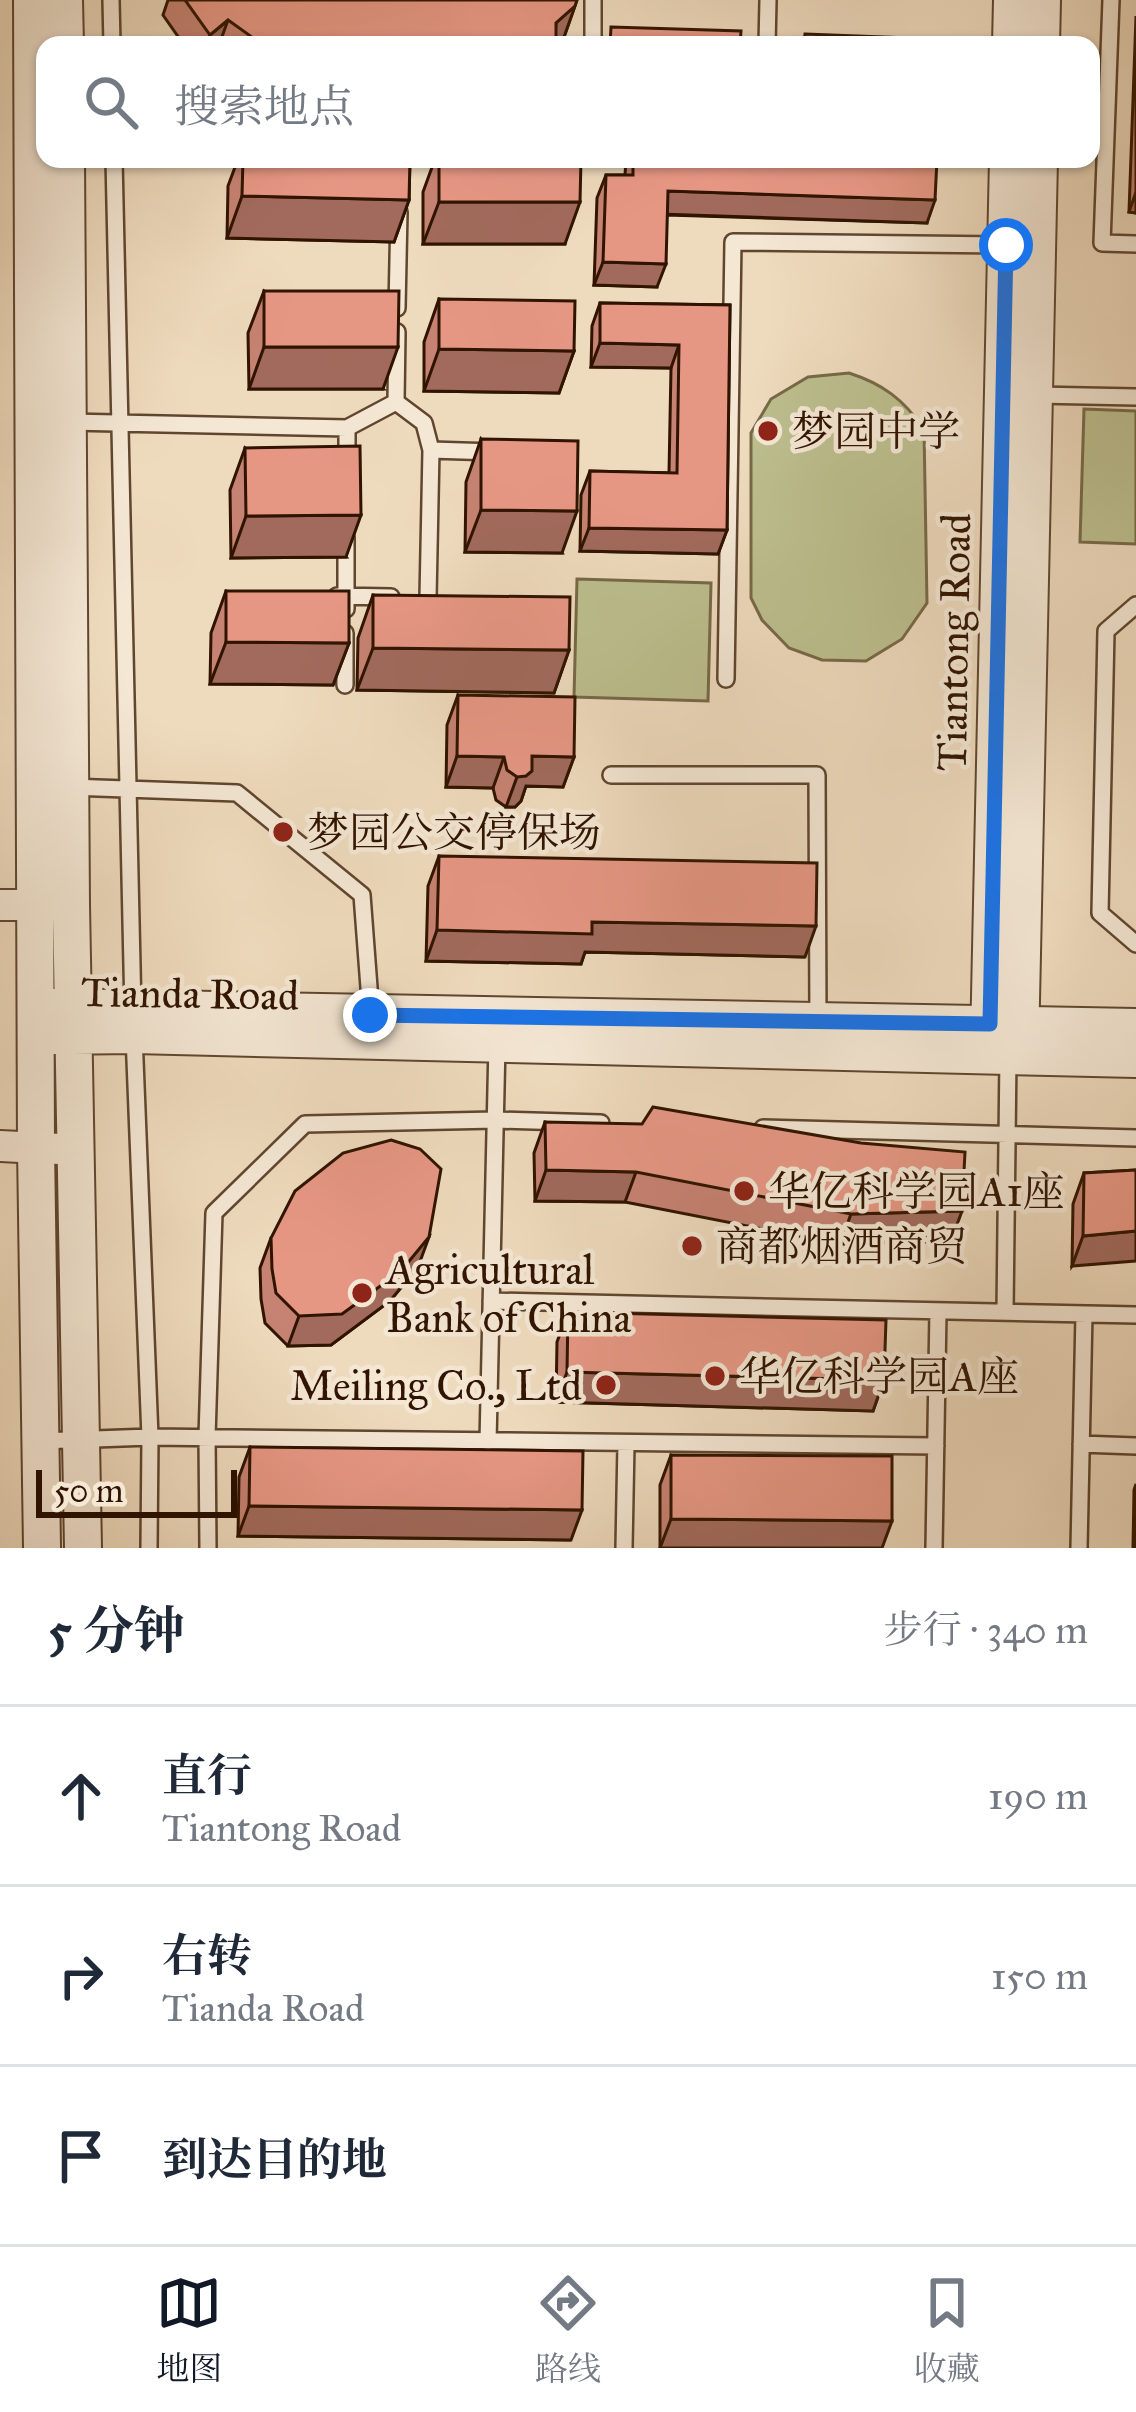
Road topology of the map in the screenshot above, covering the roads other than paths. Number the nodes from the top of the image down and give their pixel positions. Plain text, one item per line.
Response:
1 (32, 0) edge
2 (64, 0) edge
3 (111, 0) edge
4 (593, 0) edge
5 (768, 0) edge
6 (1012, 0) edge
7 (1042, 0) edge
8 (1111, 0) edge
9 (65, 36) edge
10 (112, 36) edge
11 (593, 36) edge
12 (767, 36) edge
13 (1011, 36) edge
14 (1041, 36) edge
15 (36, 80) edge
16 (40, 168) edge
17 (66, 168) edge
18 (114, 168) edge
19 (1008, 168) edge
20 (1038, 168) edge
21 (399, 205) edge
22 (1136, 244) edge
23 (1006, 245) junction
24 (1018, 395) junction
25 (1136, 397) edge
26 (396, 402) junction
27 (53, 422) junction
28 (118, 422) junction
29 (347, 428) junction
30 (431, 450) junction
31 (516, 453) edge
32 (347, 491) edge
33 (346, 512) edge
34 (325, 596) edge
35 (346, 596) junction
36 (428, 598) junction
37 (449, 598) edge
38 (1136, 605) edge
39 (727, 679) dead end
40 (345, 685) dead end
41 (610, 775) dead end
42 (70, 787) junction
43 (128, 789) junction
44 (35, 905) edge
45 (1136, 944) edge
46 (35, 1022) junction
47 (74, 1022) junction
48 (133, 1023) junction
49 (1136, 1027) edge
50 (371, 1028) junction
51 (497, 1030) junction
52 (818, 1037) junction
53 (1005, 1044) junction
54 (1136, 1059) edge
55 (496, 1120) junction
56 (612, 1124) edge
57 (752, 1128) edge
58 (1007, 1136) junction
59 (1136, 1138) edge
60 (18, 1147) edge
61 (78, 1150) junction
62 (491, 1301) junction
63 (938, 1311) junction
64 (1005, 1312) junction
65 (1084, 1314) junction
66 (1136, 1316) edge
67 (150, 1437) junction
68 (207, 1437) junction
69 (82, 1438) junction
70 (40, 1441) junction
71 (488, 1442) junction
72 (626, 1443) junction
73 (1082, 1444) junction
74 (936, 1446) junction
75 (1136, 1446) edge
76 (43, 1548) edge
77 (83, 1548) edge
78 (149, 1548) edge
79 (208, 1548) edge
80 (624, 1548) edge
81 (934, 1548) edge
82 (1079, 1548) edge

1 - 15 street
2 - 9 street
3 - 10 lane
4 - 11 lane
5 - 12 lane
6 - 13 street
7 - 14 street
8 - 22 lane
16 - 27 street
17 - 27 street
18 - 28 lane
19 - 23 street, Tiantong Road
20 - 24 street, Tiantong Road
21 - 26 lane
23 - 24 street, Tiantong Road
23 - 39 lane
24 - 25 lane
24 - 53 street, Tiantong Road
26 - 29 lane
26 - 30 lane
27 - 28 lane
27 - 42 street
27 - 44 street
28 - 29 lane
28 - 43 lane
29 - 32 lane
30 - 31 lane
30 - 36 lane
33 - 35 lane
34 - 35 lane
35 - 36 lane
35 - 40 lane
36 - 37 lane
38 - 45 lane
41 - 52 lane
42 - 43 lane
42 - 44 street
43 - 48 lane
43 - 50 lane
44 - 46 street
44 - 47 street
46 - 47 street, Tianda Road
46 - 60 street
47 - 48 street, Tianda Road
47 - 61 street
48 - 50 street, Tianda Road
48 - 67 lane
49 - 53 street, Tianda Road
50 - 51 street, Tianda Road
51 - 52 street, Tianda Road
51 - 55 lane
52 - 53 street, Tianda Road
53 - 54 street, Tianda Road
53 - 58 lane
55 - 56 lane
55 - 62 lane
55 - 68 lane
57 - 58 lane
58 - 59 lane
58 - 64 lane
60 - 61 street
60 - 70 street
61 - 69 street
62 - 63 lane
62 - 71 lane
63 - 64 lane
63 - 74 lane
64 - 65 lane
65 - 66 lane
65 - 73 lane
67 - 68 lane
67 - 69 lane
67 - 78 lane
68 - 71 lane
68 - 79 lane
69 - 70 lane
69 - 77 street
70 - 76 street
71 - 72 lane
72 - 74 lane
72 - 80 lane
73 - 75 lane
73 - 82 lane
74 - 81 lane

